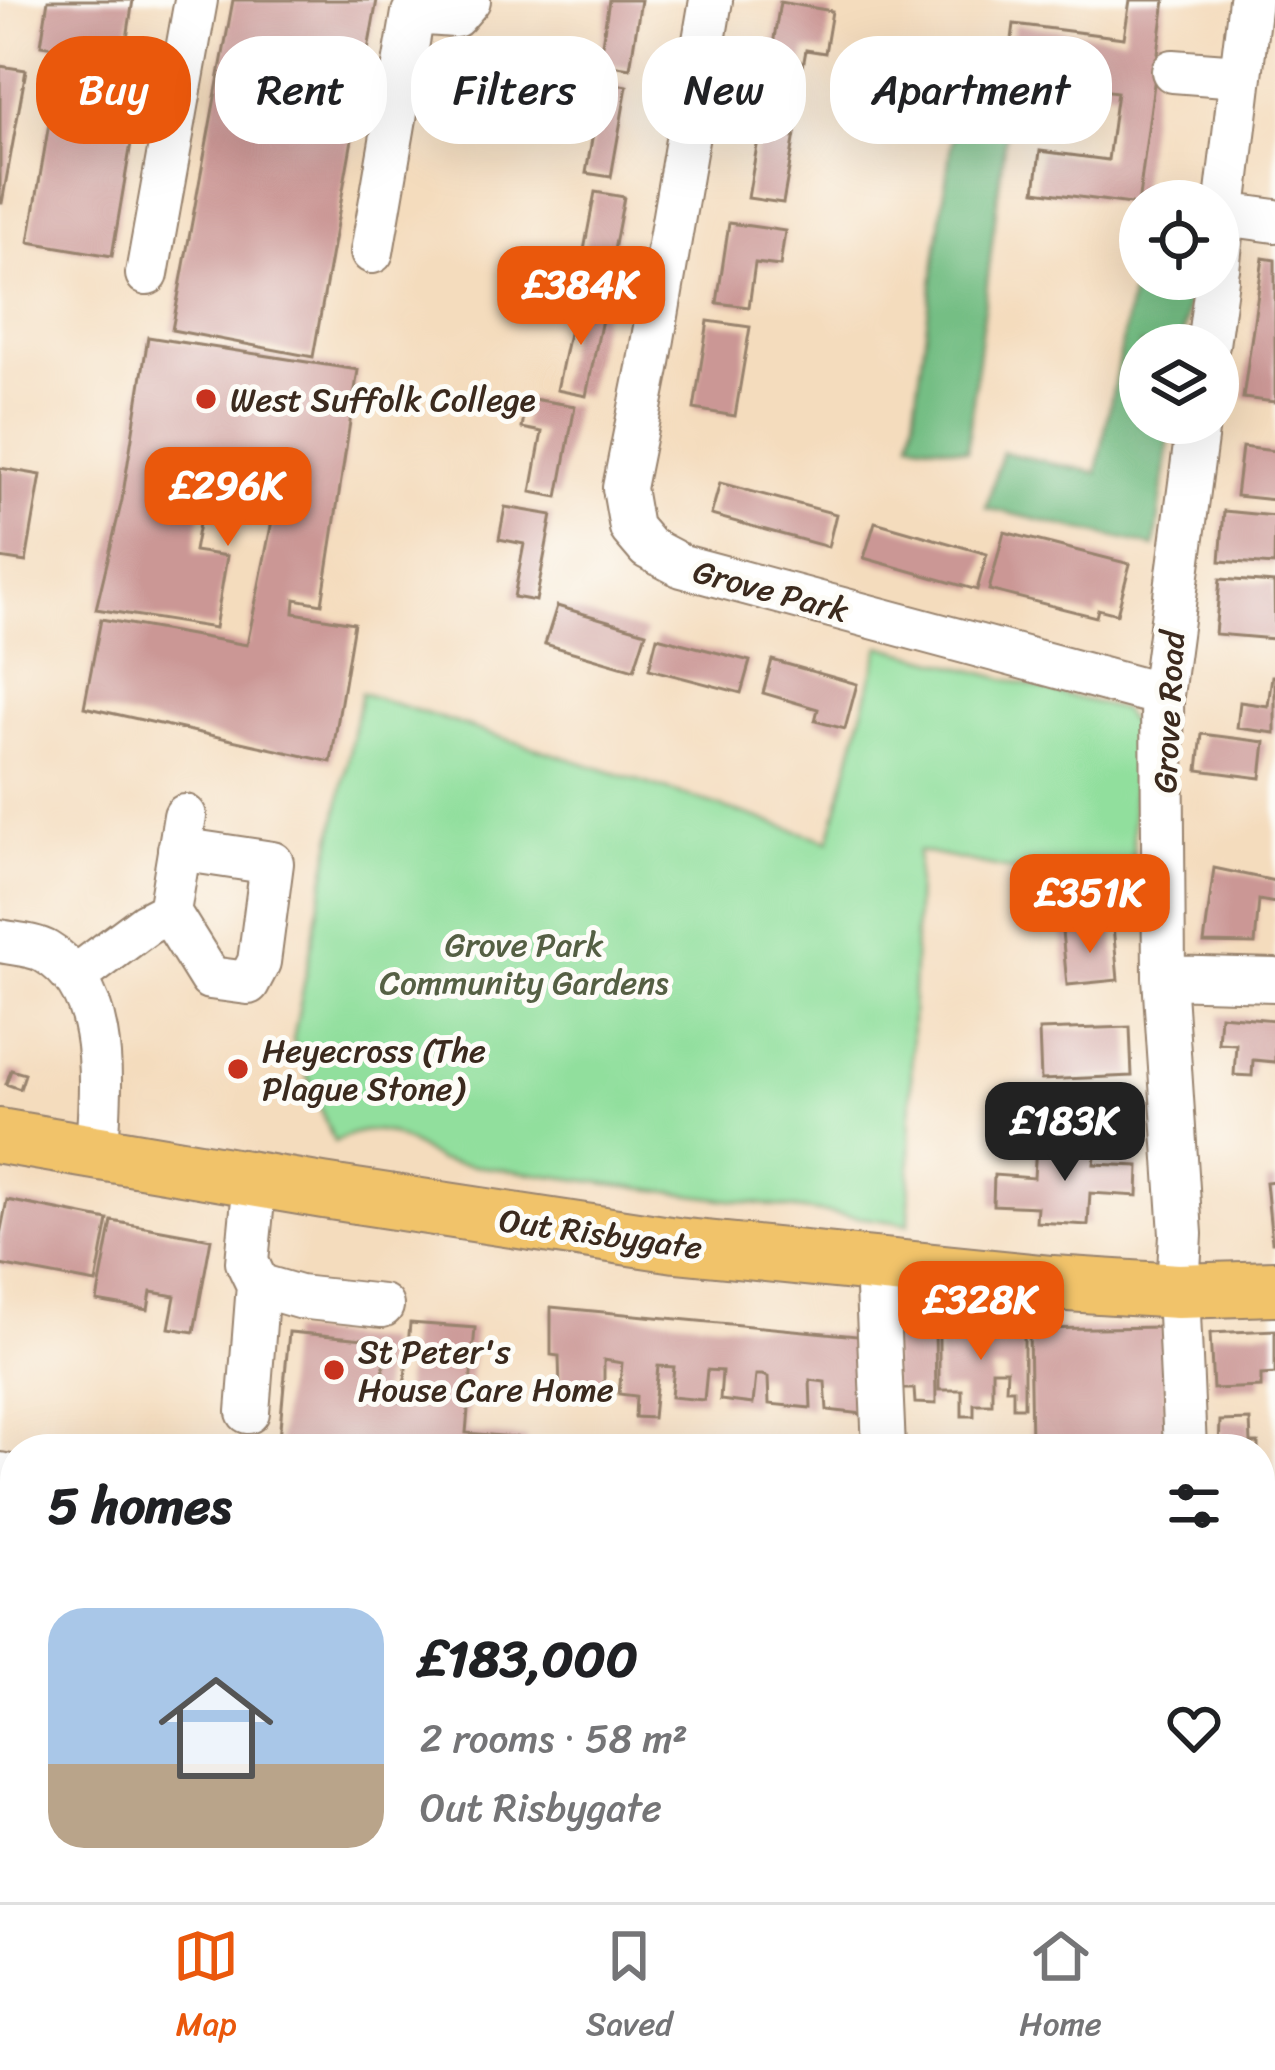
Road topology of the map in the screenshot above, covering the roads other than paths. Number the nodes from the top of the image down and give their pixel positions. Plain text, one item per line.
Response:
1 (196, 0) edge
2 (469, 0) edge
3 (711, 0) edge
4 (1250, 0) edge
5 (1173, 70) dead end
6 (1239, 76) junction
7 (1228, 180) edge
8 (1239, 216) edge
9 (1275, 220) edge
10 (372, 252) dead end
11 (147, 274) dead end
12 (1195, 444) edge
13 (1162, 694) junction
14 (169, 912) junction
15 (0, 941) edge
16 (76, 977) junction
17 (1163, 977) junction
18 (1275, 980) edge
19 (0, 1136) edge
20 (97, 1153) junction
21 (255, 1179) junction
22 (876, 1266) junction
23 (258, 1285) junction
24 (1275, 1288) edge
25 (1193, 1290) junction
26 (382, 1306) dead end
27 (248, 1412) dead end
28 (883, 1434) edge
29 (1186, 1434) edge

1 - 11 street
2 - 10 street
3 - 13 street, Grove Park
4 - 6 street
5 - 6 street
6 - 7 street
8 - 9 street
12 - 13 street, Grove Road
13 - 17 street, Grove Road
14 - 14 street
14 - 16 street
15 - 16 street
16 - 20 street
17 - 18 street
17 - 25 street, Grove Road
19 - 20 main road, Out Risbygate
20 - 21 main road, Out Risbygate
21 - 22 main road, Out Risbygate
21 - 23 street
22 - 25 main road, Out Risbygate
22 - 28 street
23 - 26 street
23 - 27 street
24 - 25 main road, Out Risbygate
25 - 29 street, Grove Road

